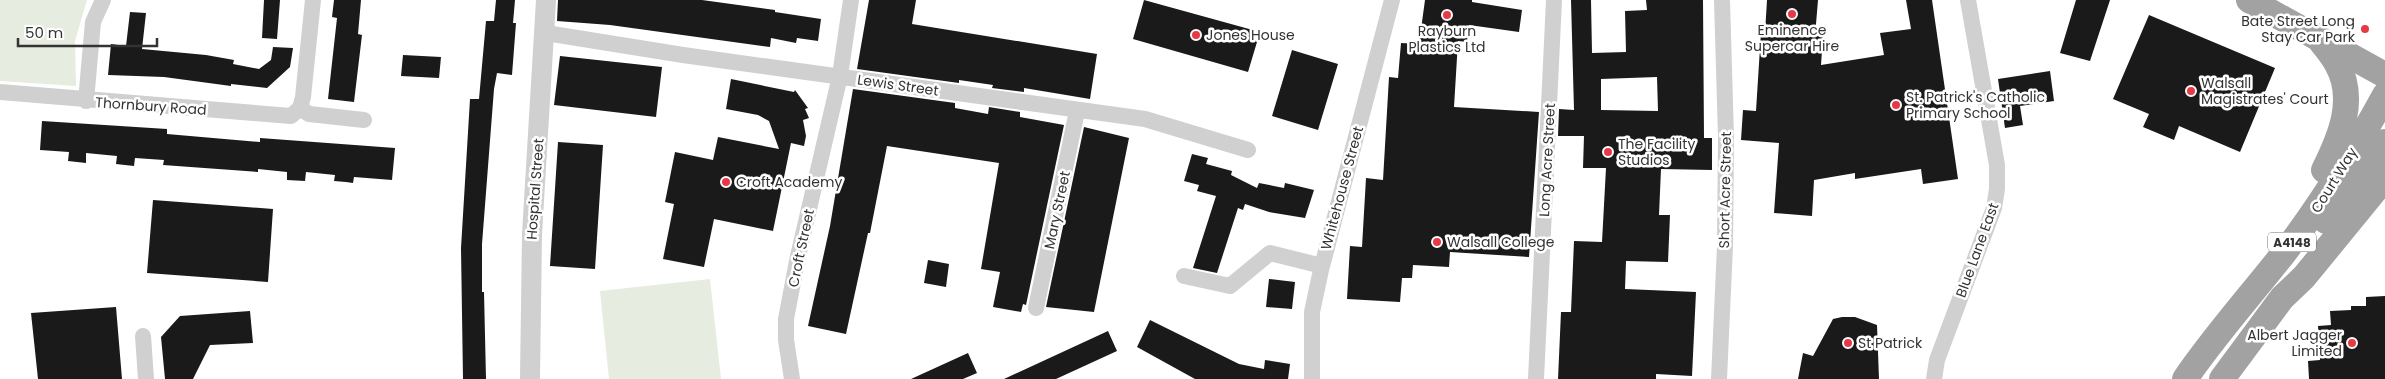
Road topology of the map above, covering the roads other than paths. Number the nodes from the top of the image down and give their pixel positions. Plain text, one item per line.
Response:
1 (103, 0) edge
2 (313, 0) edge
3 (546, 0) edge
4 (851, 0) edge
5 (1392, 0) edge
6 (1554, 0) edge
7 (1722, 0) edge
8 (1968, 0) edge
9 (2250, 0) edge
10 (546, 33) junction
11 (2317, 36) junction
12 (2385, 74) edge
13 (840, 76) junction
14 (0, 92) edge
15 (2385, 95) edge
16 (86, 101) junction
17 (300, 108) junction
18 (1077, 111) junction
19 (364, 120) dead end
20 (2385, 142) edge
21 (1248, 150) dead end
22 (2385, 178) edge
23 (2299, 233) junction
24 (1322, 266) junction
25 (1184, 276) dead end
26 (1036, 308) dead end
27 (2230, 318) junction
28 (143, 336) dead end
29 (2242, 351) junction
30 (146, 379) edge
31 (530, 379) edge
32 (792, 379) edge
33 (1312, 379) edge
34 (1536, 379) edge
35 (1719, 379) edge
36 (1934, 379) edge
37 (2164, 379) edge
38 (2185, 379) edge
39 (2222, 379) edge
40 (2244, 379) edge

1 - 16 street
2 - 17 street
3 - 10 street, Hospital Street
4 - 13 street, Croft Street
5 - 24 street, Whitehouse Street
6 - 34 street, Long Acre Street
7 - 35 street, Short Acre Street
8 - 36 street, Blue Lane East
9 - 11 highway
10 - 13 street, Lewis Street
10 - 31 street, Hospital Street
11 - 12 highway
11 - 23 highway
13 - 18 street, Lewis Street
13 - 32 street, Croft Street
14 - 16 street, Thornbury Road
15 - 23 highway, Court Way / A4148
16 - 17 street, Thornbury Road
17 - 19 street
18 - 21 street, Lewis Street
18 - 26 street, Mary Street
20 - 27 highway
22 - 29 highway, A4148
23 - 27 highway, Court Way / A4148
24 - 25 street
24 - 33 street, Whitehouse Street
27 - 37 highway
27 - 38 highway, Court Way / A4148
28 - 30 street
29 - 39 highway, A4148
29 - 40 highway

